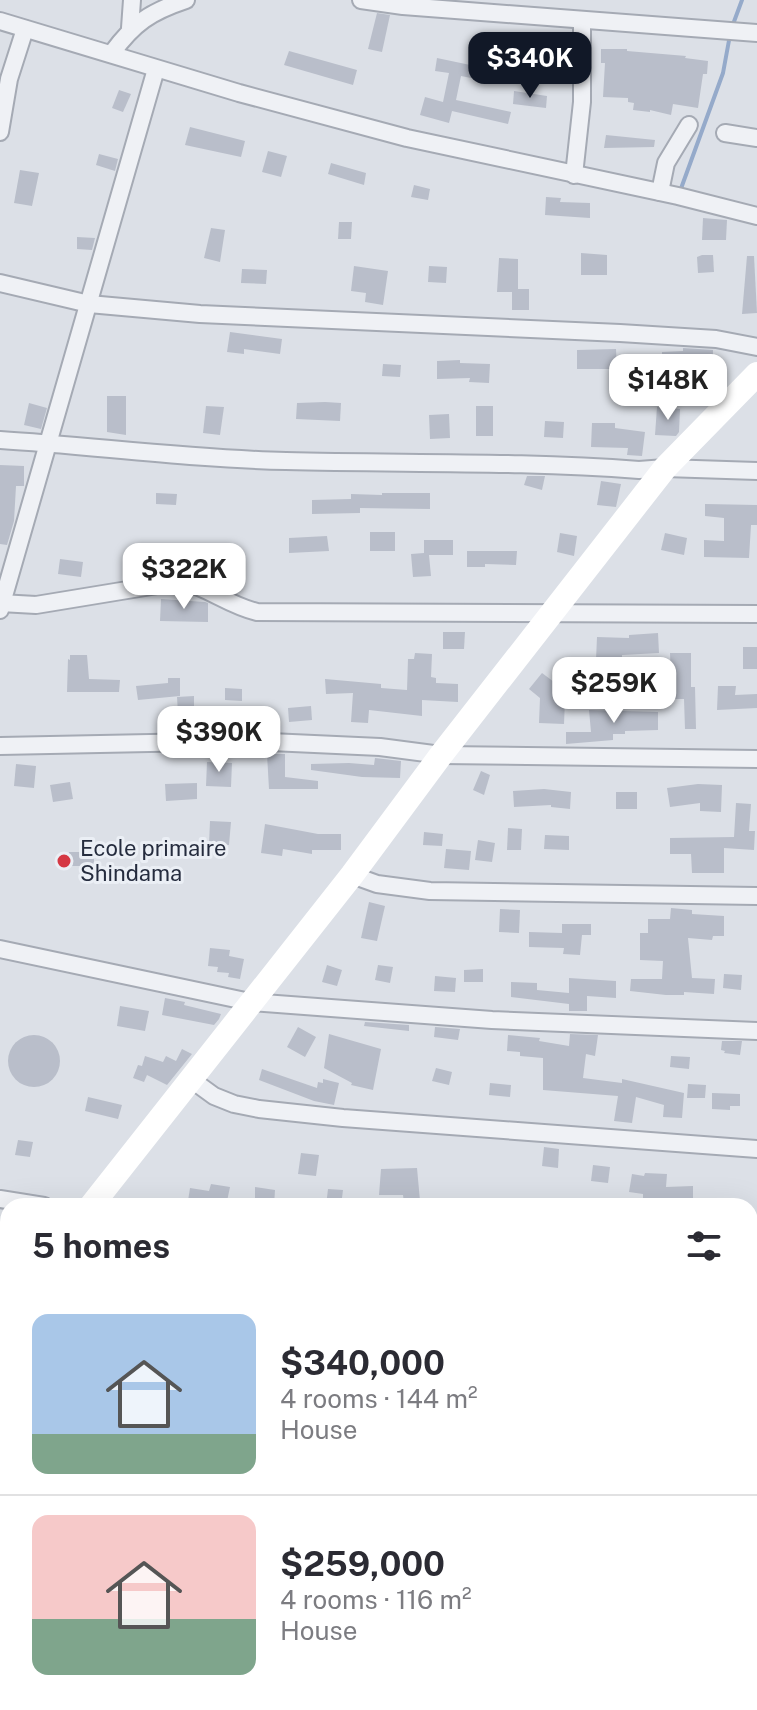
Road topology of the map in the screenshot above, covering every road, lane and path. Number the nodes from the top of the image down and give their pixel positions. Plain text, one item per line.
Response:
1 (132, 0) edge
2 (186, 0) edge
3 (361, 0) edge
4 (582, 20) junction
5 (0, 21) edge
6 (130, 28) junction
7 (25, 29) junction
8 (757, 33) edge
9 (112, 53) junction
10 (156, 69) junction
11 (689, 125) dead end
12 (0, 132) edge
13 (725, 133) dead end
14 (757, 138) edge
15 (574, 175) junction
16 (660, 192) junction
17 (757, 216) edge
18 (0, 283) edge
19 (89, 304) junction
20 (757, 347) edge
21 (757, 374) edge
22 (0, 440) edge
23 (49, 443) junction
24 (665, 468) junction
25 (757, 471) edge
26 (1, 605) edge
27 (552, 612) junction
28 (757, 614) edge
29 (0, 746) edge
30 (441, 755) junction
31 (757, 759) edge
32 (352, 875) junction
33 (757, 896) edge
34 (0, 949) edge
35 (250, 1002) junction
36 (757, 1031) edge
37 (192, 1080) junction
38 (757, 1149) edge
39 (97, 1198) edge

1 - 6 street
2 - 6 street
3 - 4 street
4 - 8 street
4 - 15 street
5 - 7 street
6 - 9 street
7 - 9 street
7 - 12 street
9 - 10 street
10 - 15 street
10 - 19 street
11 - 16 street
13 - 14 street
15 - 16 street
16 - 17 street
18 - 19 street
19 - 20 street
19 - 23 street
21 - 24 street
22 - 23 street
23 - 24 street
23 - 26 street
24 - 25 street
24 - 27 street
26 - 27 street
27 - 28 street
27 - 30 street
29 - 30 street
30 - 31 street
30 - 32 street
32 - 33 street
32 - 35 street
34 - 35 street
35 - 36 street
35 - 37 street
37 - 38 street
37 - 39 street

